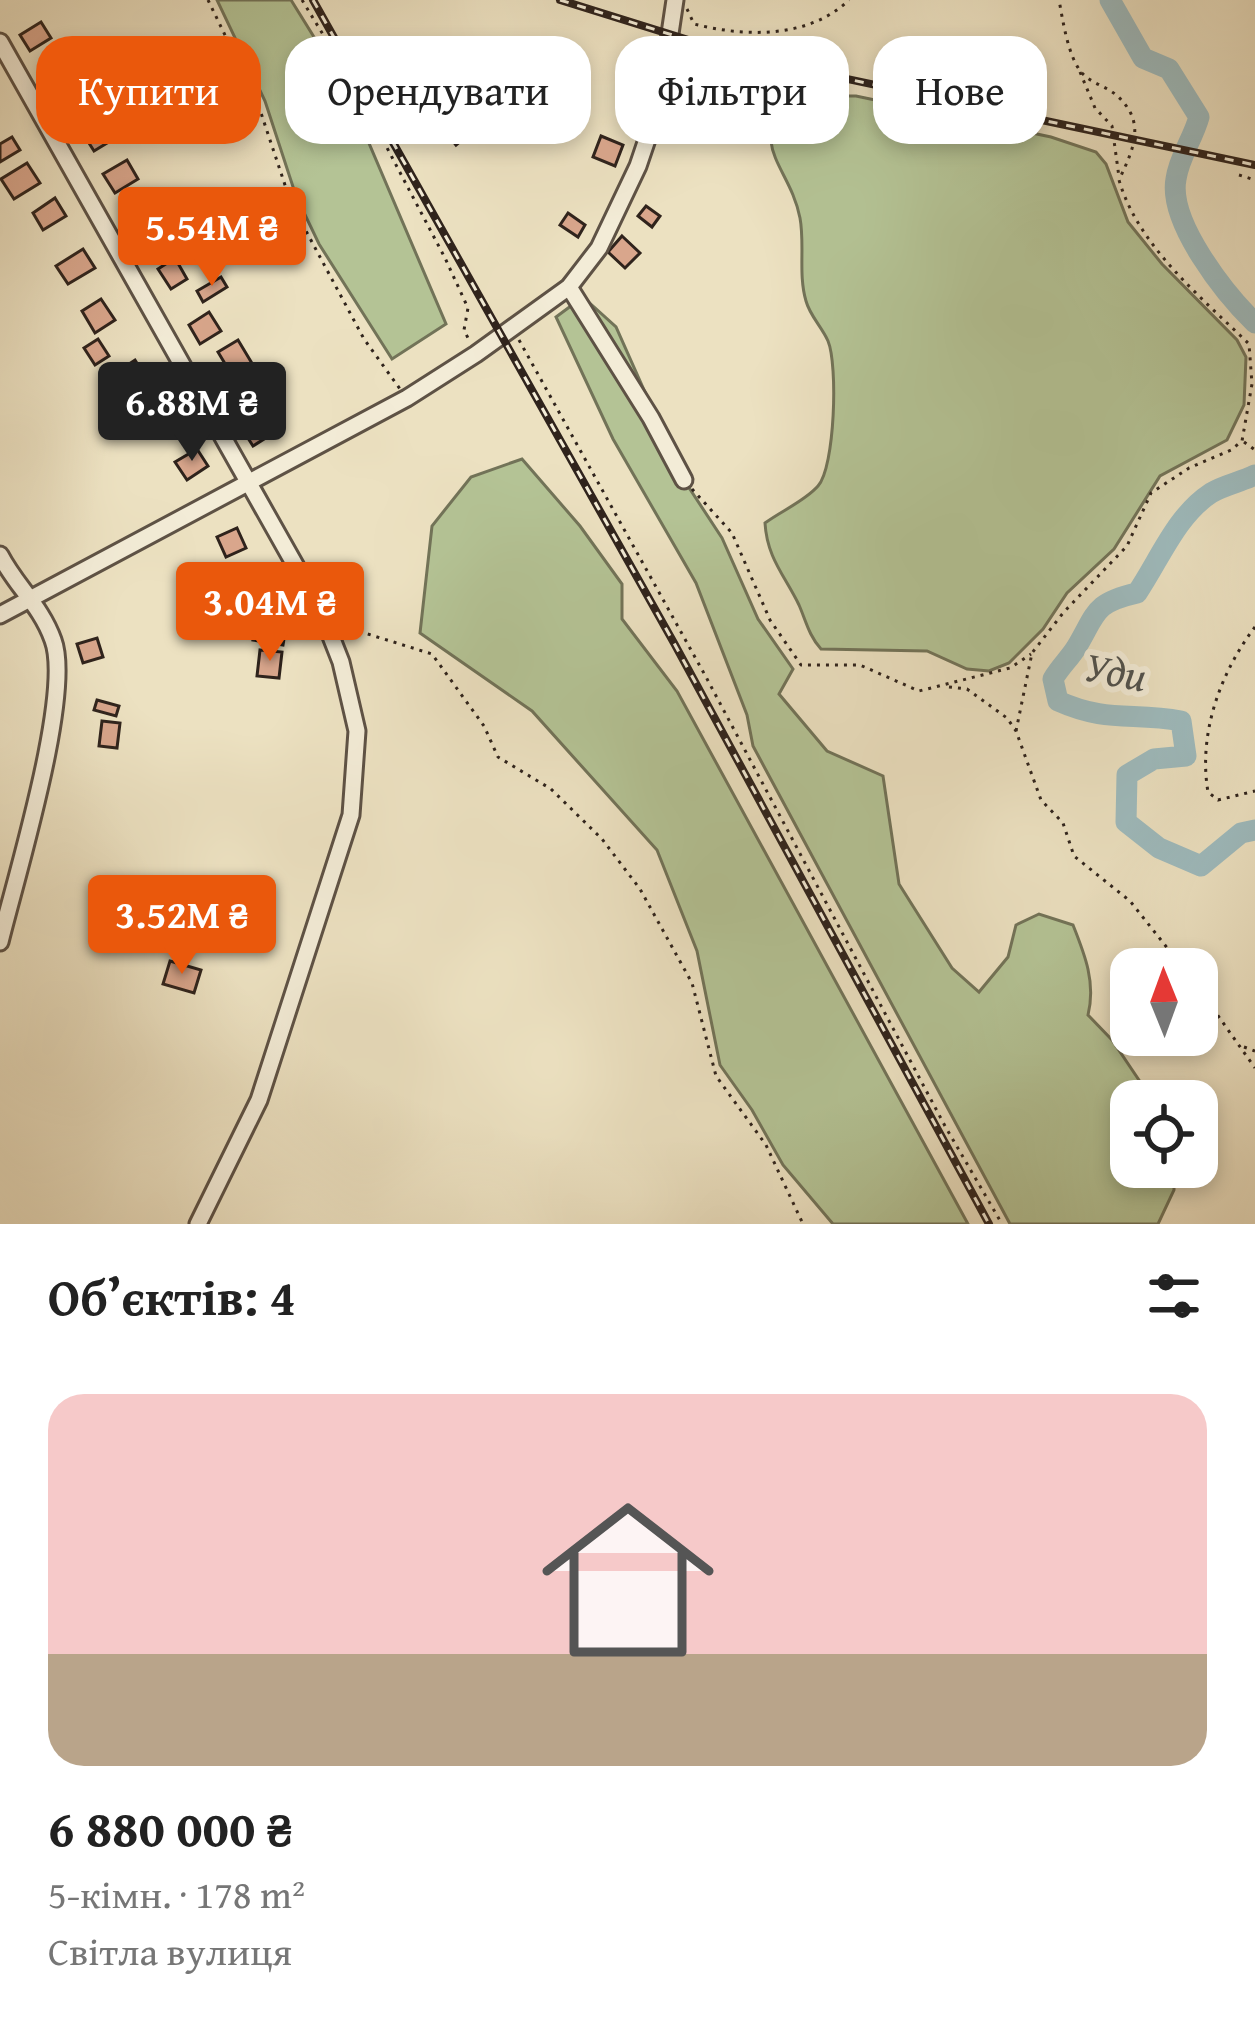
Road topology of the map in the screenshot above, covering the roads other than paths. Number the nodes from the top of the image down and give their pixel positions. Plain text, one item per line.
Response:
1 (676, 0) edge
2 (0, 42) edge
3 (569, 287) junction
4 (248, 480) junction
5 (684, 480) road end
6 (0, 555) edge
7 (32, 597) junction
8 (0, 615) edge
9 (0, 942) edge
10 (198, 1224) edge

1 - 3 street
2 - 4 street
3 - 4 street
3 - 5 street
4 - 7 street
4 - 10 street
6 - 7 street
7 - 8 street
7 - 9 street

